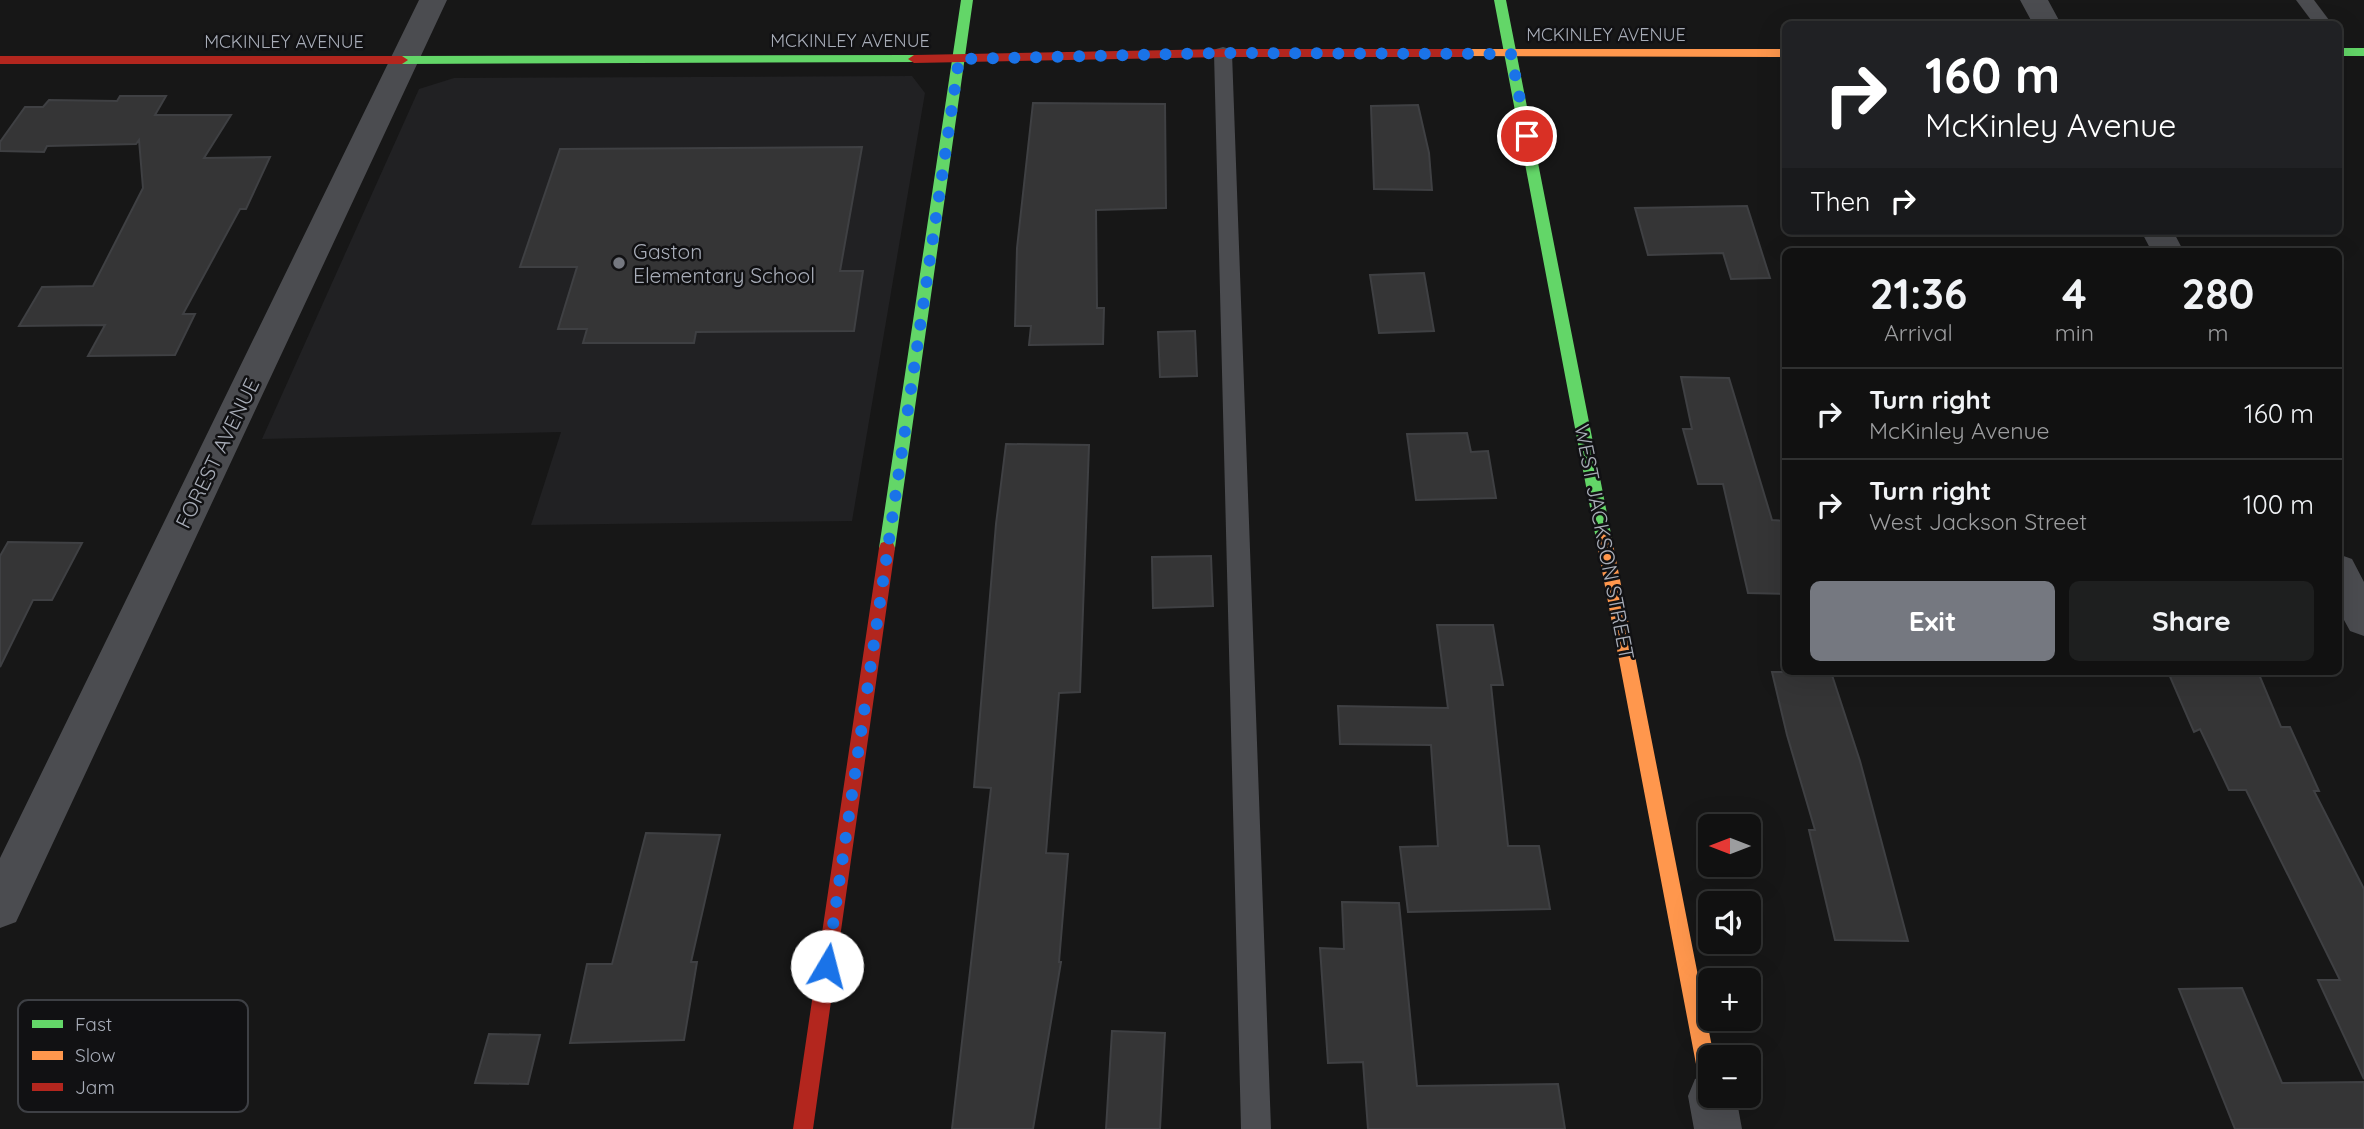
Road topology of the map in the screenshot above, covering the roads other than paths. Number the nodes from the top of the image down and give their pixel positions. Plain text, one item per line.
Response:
1 (433, 0) edge
2 (967, 0) edge
3 (1500, 0) edge
4 (2034, 0) edge
5 (2305, 0) edge
6 (2045, 21) edge
7 (2321, 21) edge
8 (2342, 50) edge
9 (1782, 52) edge
10 (2364, 52) edge
11 (1223, 53) junction
12 (1511, 54) junction
13 (959, 59) junction
14 (0, 60) edge
15 (404, 60) junction
16 (2342, 578) edge
17 (2364, 619) edge
18 (0, 906) edge
19 (1702, 1045) edge
20 (1714, 1108) edge
21 (803, 1129) edge
22 (1256, 1129) edge
23 (1718, 1129) edge

1 - 15 street, FOREST AVENUE
2 - 13 street
3 - 12 street, WEST JACKSON STREET
4 - 6 street
5 - 7 lane
8 - 10 street
9 - 12 street, MCKINLEY AVENUE
11 - 12 street, MCKINLEY AVENUE
11 - 13 street, MCKINLEY AVENUE
11 - 22 lane
12 - 19 street, WEST JACKSON STREET
13 - 15 street, MCKINLEY AVENUE
13 - 21 street
14 - 15 street, MCKINLEY AVENUE
15 - 18 street, FOREST AVENUE
16 - 17 street
20 - 23 street

